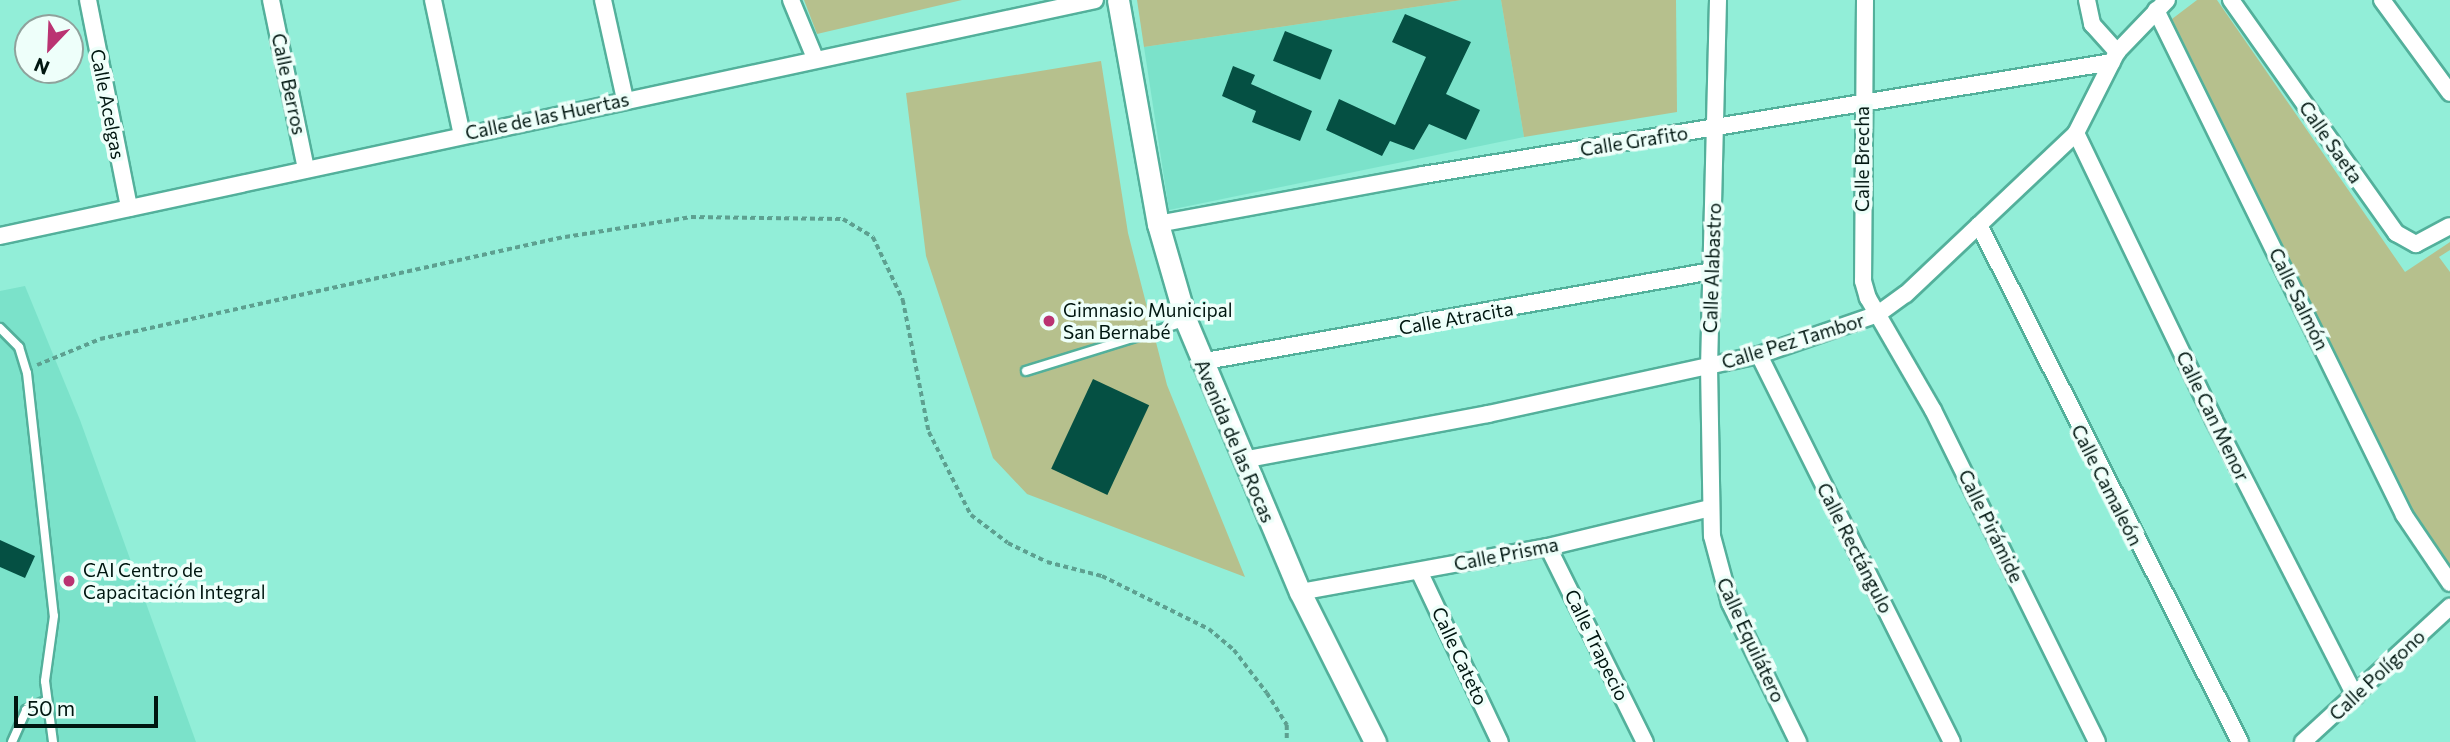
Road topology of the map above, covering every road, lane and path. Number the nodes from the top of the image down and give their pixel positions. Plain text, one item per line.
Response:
1 (88, 0) edge
2 (271, 0) edge
3 (433, 0) edge
4 (603, 0) edge
5 (791, 0) edge
6 (1095, 0) edge
7 (1118, 0) edge
8 (1718, 0) edge
9 (1865, 0) edge
10 (2087, 0) edge
11 (2231, 0) edge
12 (2382, 0) edge
13 (2161, 5) edge
14 (2114, 57) junction
15 (815, 58) junction
16 (2450, 93) edge
17 (625, 99) junction
18 (1862, 102) junction
19 (1717, 127) junction
20 (2076, 133) junction
21 (462, 135) junction
22 (306, 169) junction
23 (129, 208) junction
24 (1158, 224) junction
25 (1979, 225) junction
26 (2450, 226) edge
27 (0, 236) edge
28 (1712, 271) junction
29 (1878, 314) junction
30 (1186, 321) junction
31 (0, 328) edge
32 (1759, 355) junction
33 (1200, 362) junction
34 (1709, 366) junction
35 (1026, 371) dead end
36 (27, 373) junction
37 (1243, 460) junction
38 (1710, 509) junction
39 (1712, 536) joint
40 (1548, 547) junction
41 (1419, 571) junction
42 (2450, 583) edge
43 (1300, 592) junction
44 (2450, 607) edge
45 (2355, 696) junction
46 (45, 701) junction
47 (12, 742) edge
48 (53, 742) edge
49 (1287, 742) edge
50 (1375, 742) edge
51 (1500, 742) edge
52 (1645, 742) edge
53 (1798, 742) edge
54 (1952, 742) edge
55 (2097, 742) edge
56 (2240, 742) edge
57 (2303, 742) edge

1 - 23 street, Calle Acelgas
2 - 22 street, Calle Berros
3 - 21 street
4 - 17 street
5 - 15 street
6 - 15 street, Calle de las Huertas
7 - 24 street, Avenida de las Rocas
8 - 19 street, Calle Alabastro
9 - 18 street, Calle Brecha
10 - 14 street
11 - 26 street, Calle Saeta
12 - 16 street
13 - 14 street, Calle Pez Tambor
13 - 42 street, Calle Salmón
14 - 18 street, Calle Grafito
14 - 20 street, Calle Pez Tambor
15 - 17 street, Calle de las Huertas
17 - 21 street, Calle de las Huertas
18 - 19 street, Calle Grafito
18 - 29 street, Calle Brecha
19 - 24 street, Calle Grafito
19 - 28 street, Calle Alabastro
20 - 25 street, Calle Pez Tambor
20 - 45 street, Calle Can Menor
21 - 22 street, Calle de las Huertas
22 - 23 street, Calle de las Huertas
23 - 27 street, Calle de las Huertas
24 - 30 street, Avenida de las Rocas
25 - 29 street, Calle Pez Tambor
25 - 56 street, Calle Camaleón
28 - 33 street, Calle Atracita
28 - 34 street, Calle Alabastro
29 - 32 street, Calle Pez Tambor
29 - 55 street, Calle Pirámide
30 - 33 street, Avenida de las Rocas
30 - 35 lane
31 - 36 lane
32 - 34 street, Calle Pez Tambor
32 - 54 street, Calle Rectángulo
33 - 37 street, Avenida de las Rocas
34 - 37 street, Calle Pez Tambor
34 - 38 street, Calle Alabastro
36 - 46 lane
36 - 49 path
37 - 43 street, Avenida de las Rocas
38 - 39 street, Calle Alabastro
38 - 40 street, Calle Prisma
39 - 53 street, Calle Equilátero
40 - 41 street, Calle Prisma
40 - 52 street, Calle Trapecio
41 - 43 street, Calle Prisma
41 - 51 street, Calle Cateto
43 - 50 street, Avenida de las Rocas
44 - 45 street, Calle Polígono
45 - 57 street, Calle Polígono
46 - 47 lane
46 - 48 lane

